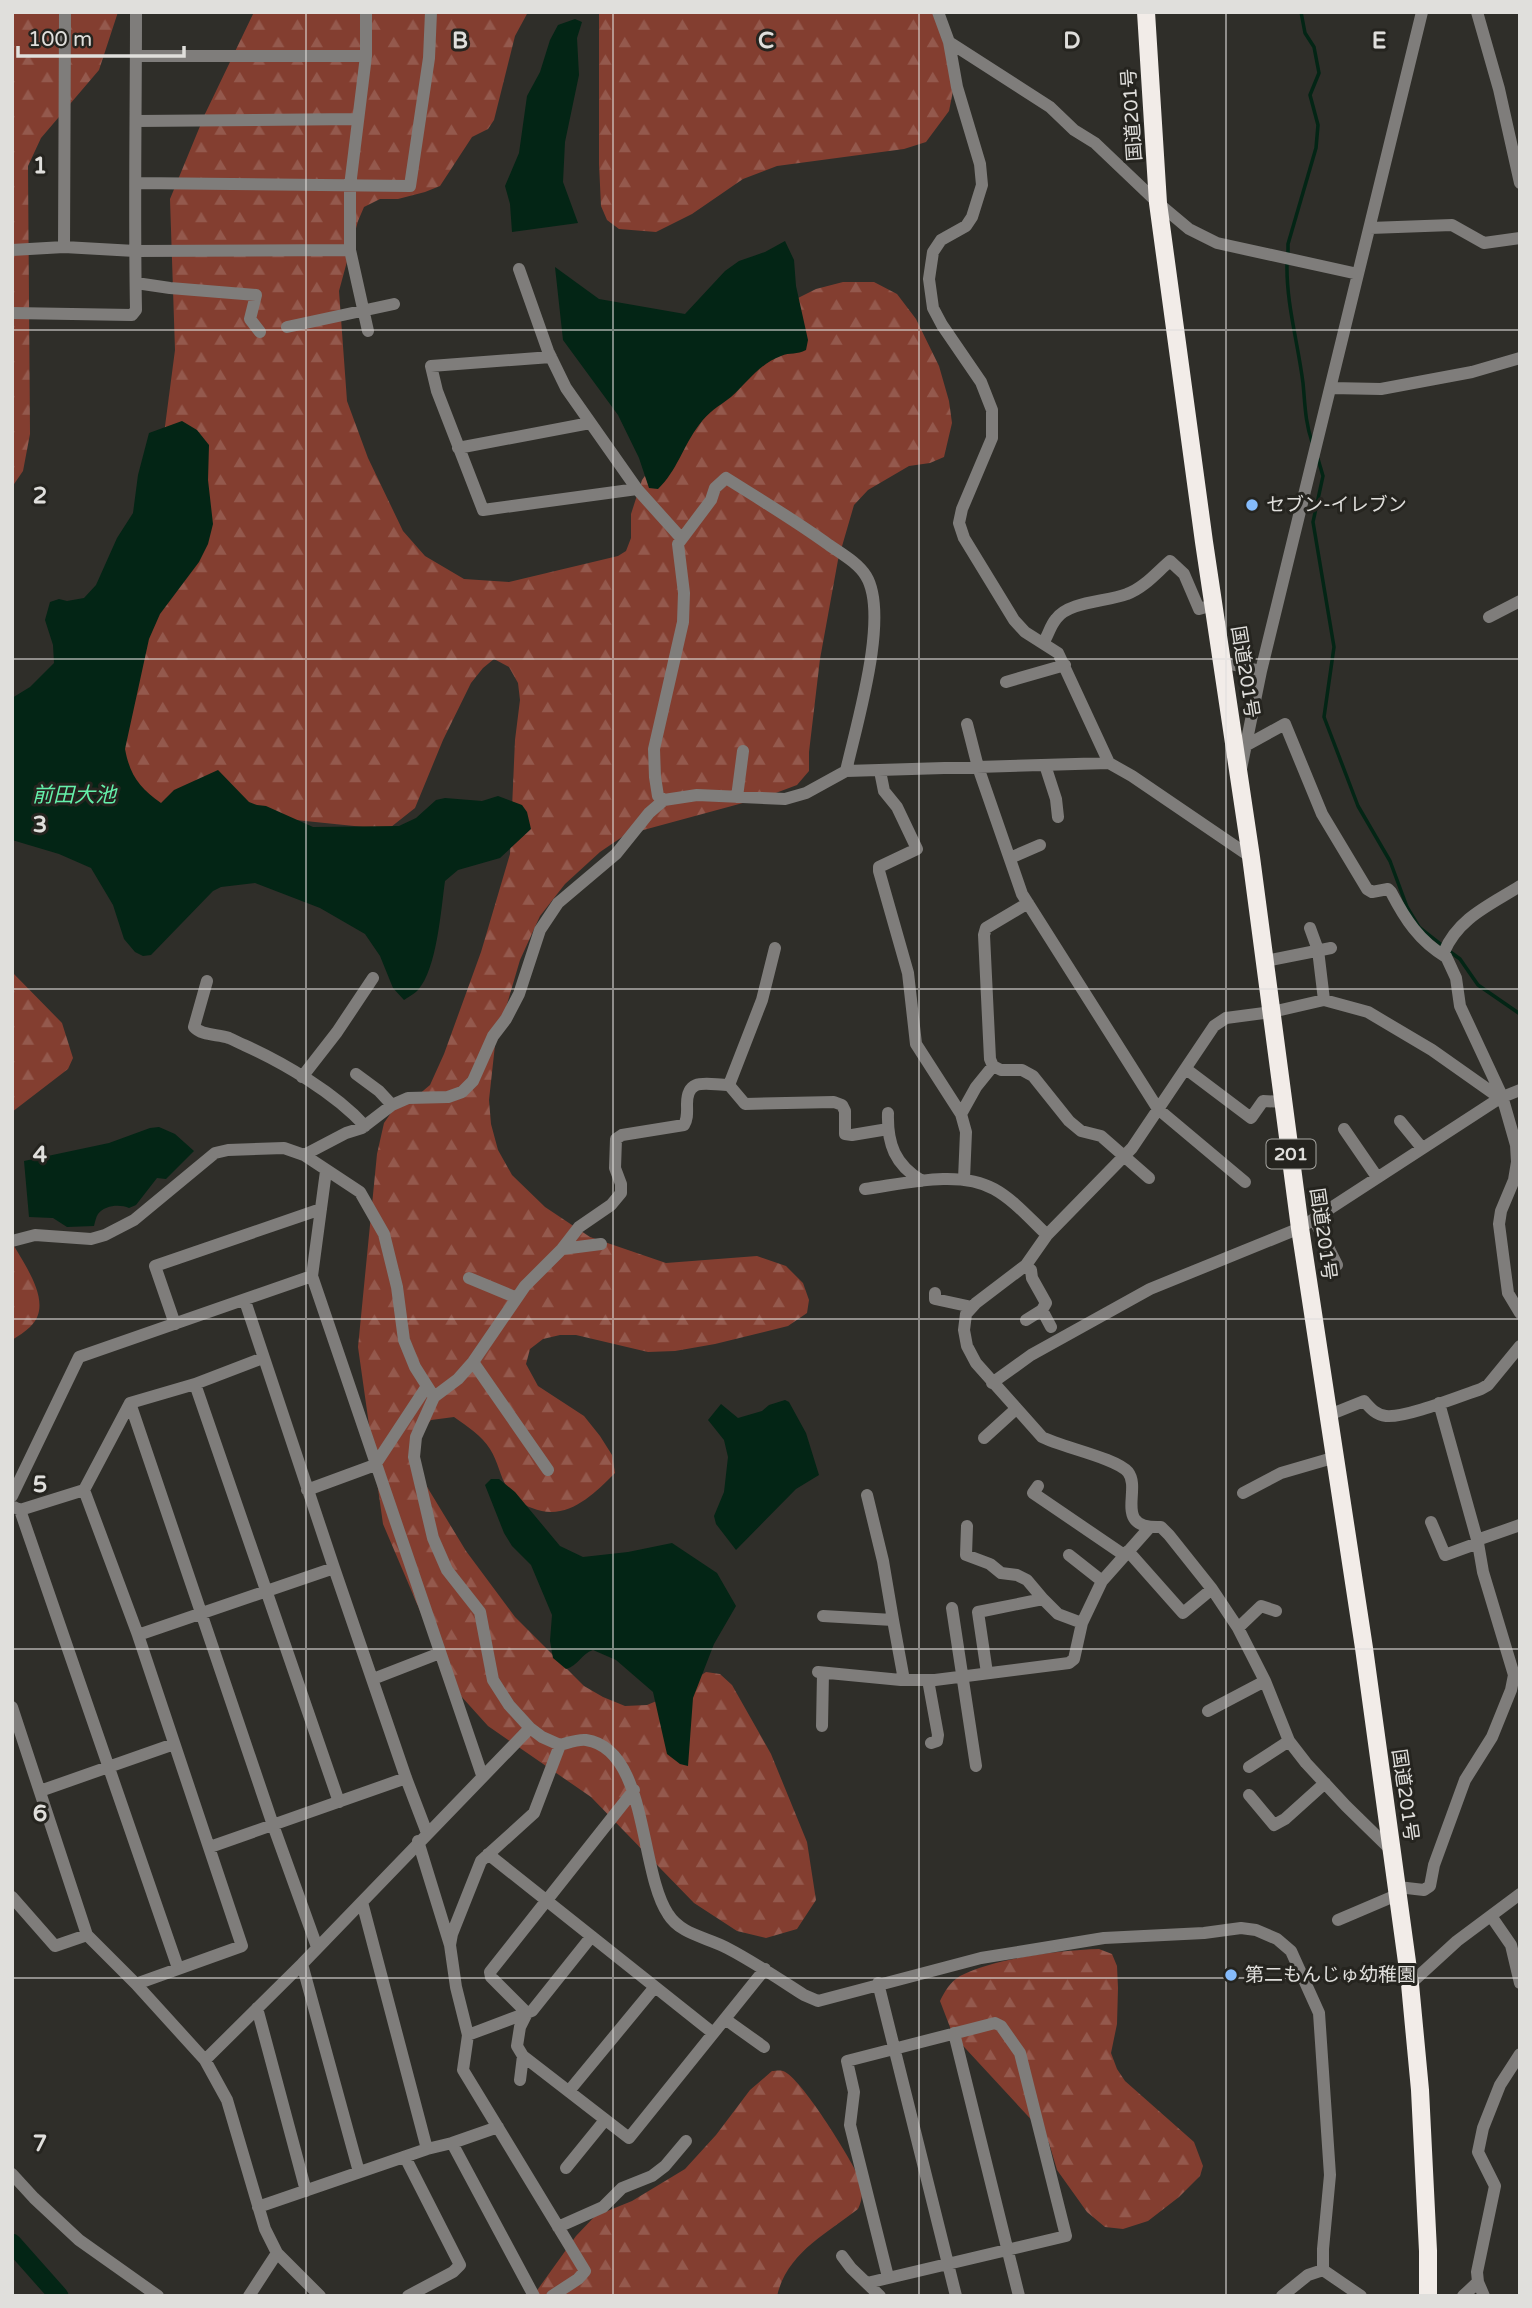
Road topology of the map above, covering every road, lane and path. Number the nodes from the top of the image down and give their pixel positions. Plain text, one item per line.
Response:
1 (65, 12) edge
2 (136, 12) edge
3 (366, 12) edge
4 (431, 12) edge
5 (937, 12) edge
6 (1146, 12) edge
7 (1422, 12) edge
8 (1477, 12) edge
9 (949, 42) junction
10 (136, 56) junction
11 (366, 56) junction
12 (357, 119) junction
13 (137, 121) junction
14 (136, 183) junction
15 (1520, 183) edge
16 (350, 186) junction
17 (1158, 204) junction
18 (1370, 228) junction
19 (1520, 239) edge
20 (64, 247) junction
21 (12, 250) edge
22 (350, 250) junction
23 (135, 251) junction
24 (519, 269) dead end
25 (1358, 274) junction
26 (136, 283) junction
27 (394, 304) dead end
28 (364, 311) junction
29 (12, 313) edge
30 (288, 327) dead end
31 (368, 331) dead end
32 (260, 332) dead end
33 (551, 357) junction
34 (1520, 358) edge
35 (1331, 388) junction
36 (590, 423) junction
37 (458, 447) junction
38 (637, 489) junction
39 (681, 538) junction
40 (1520, 601) edge
41 (1213, 605) junction
42 (1489, 617) dead end
43 (1043, 643) junction
44 (1222, 662) junction
45 (1065, 665) junction
46 (1261, 671) junction
47 (1006, 682) dead end
48 (967, 724) dead end
49 (1245, 746) junction
50 (743, 751) dead end
51 (1109, 763) junction
52 (1045, 765) junction
53 (978, 767) junction
54 (846, 771) junction
55 (880, 771) junction
56 (1239, 779) junction
57 (737, 797) junction
58 (664, 800) junction
59 (1058, 817) dead end
60 (1040, 845) dead end
61 (1251, 857) junction
62 (1010, 858) junction
63 (1520, 886) edge
64 (1028, 903) junction
65 (1310, 928) dead end
66 (775, 948) dead end
67 (1325, 949) junction
68 (1446, 951) junction
69 (1265, 961) junction
70 (373, 978) dead end
71 (207, 981) dead end
72 (1324, 1000) junction
73 (1272, 1012) junction
74 (993, 1066) junction
75 (1185, 1069) junction
76 (356, 1074) dead end
77 (302, 1077) junction
78 (729, 1085) junction
79 (1520, 1090) edge
80 (1501, 1097) junction
81 (1284, 1102) junction
82 (393, 1105) junction
83 (1158, 1110) junction
84 (888, 1113) dead end
85 (961, 1114) junction
86 (1400, 1121) dead end
87 (365, 1126) junction
88 (888, 1129) junction
89 (1344, 1129) dead end
90 (1422, 1148) junction
91 (304, 1155) junction
92 (1124, 1156) junction
93 (326, 1171) junction
94 (1377, 1177) junction
95 (1149, 1178) dead end
96 (964, 1179) junction
97 (922, 1181) junction
98 (1245, 1182) dead end
99 (865, 1189) dead end
100 (321, 1209) junction
101 (1307, 1223) junction
102 (1047, 1235) junction
103 (12, 1241) edge
104 (601, 1244) dead end
105 (562, 1249) junction
106 (1036, 1250) junction
107 (1337, 1265) dead end
108 (1031, 1270) junction
109 (312, 1276) junction
110 (1011, 1276) junction
111 (470, 1278) dead end
112 (935, 1293) dead end
113 (517, 1298) junction
114 (245, 1301) junction
115 (972, 1307) junction
116 (1042, 1310) junction
117 (1520, 1313) edge
118 (1026, 1320) dead end
119 (175, 1324) junction
120 (1051, 1327) dead end
121 (1520, 1346) edge
122 (263, 1358) junction
123 (473, 1362) junction
124 (992, 1383) junction
125 (195, 1384) junction
126 (430, 1392) junction
127 (1439, 1402) junction
128 (130, 1403) junction
129 (1016, 1409) junction
130 (1329, 1415) junction
131 (984, 1438) dead end
132 (1335, 1457) junction
133 (376, 1465) junction
134 (548, 1470) dead end
135 (84, 1490) junction
136 (307, 1490) junction
137 (1243, 1493) dead end
138 (1033, 1494) dead end
139 (867, 1495) dead end
140 (12, 1496) edge
141 (16, 1508) edge
142 (1431, 1522) dead end
143 (1520, 1525) edge
144 (967, 1526) dead end
145 (1150, 1527) junction
146 (1477, 1542) junction
147 (1126, 1553) junction
148 (1069, 1555) dead end
149 (334, 1568) junction
150 (1102, 1581) junction
151 (1212, 1589) junction
152 (267, 1591) junction
153 (1043, 1600) junction
154 (951, 1608) dead end
155 (1276, 1611) dead end
156 (201, 1614) junction
157 (822, 1616) dead end
158 (892, 1620) junction
159 (980, 1622) junction
160 (1082, 1623) junction
161 (955, 1626) junction
162 (1238, 1628) junction
163 (138, 1635) junction
164 (440, 1653) junction
165 (987, 1673) junction
166 (962, 1676) junction
167 (373, 1679) junction
168 (905, 1680) junction
169 (928, 1680) junction
170 (1265, 1681) junction
171 (12, 1707) edge
172 (1208, 1711) dead end
173 (822, 1726) dead end
174 (530, 1728) junction
175 (1289, 1741) junction
176 (931, 1743) dead end
177 (174, 1744) junction
178 (560, 1745) junction
179 (976, 1766) dead end
180 (1249, 1766) dead end
181 (108, 1768) junction
182 (482, 1775) junction
183 (406, 1778) junction
184 (1325, 1783) junction
185 (635, 1790) junction
186 (40, 1791) junction
187 (1248, 1795) dead end
188 (339, 1802) junction
189 (273, 1825) junction
190 (423, 1837) junction
191 (210, 1847) junction
192 (1390, 1849) junction
193 (488, 1854) junction
194 (1398, 1891) junction
195 (1520, 1894) edge
196 (12, 1897) edge
197 (547, 1900) junction
198 (362, 1902) junction
199 (1491, 1916) junction
200 (1338, 1920) dead end
201 (87, 1935) junction
202 (591, 1937) junction
203 (450, 1945) junction
204 (317, 1947) junction
205 (302, 1964) junction
206 (177, 1968) junction
207 (765, 1969) junction
208 (878, 1983) junction
209 (1520, 1983) edge
210 (136, 1984) junction
211 (1410, 1984) junction
212 (654, 1988) junction
213 (257, 2008) junction
214 (527, 2013) junction
215 (724, 2019) junction
216 (713, 2033) junction
217 (954, 2033) junction
218 (468, 2035) junction
219 (764, 2047) dead end
220 (894, 2049) junction
221 (1520, 2054) edge
222 (523, 2056) junction
223 (205, 2060) junction
224 (520, 2080) dead end
225 (569, 2091) junction
226 (604, 2120) junction
227 (499, 2127) junction
228 (686, 2141) dead end
229 (452, 2143) junction
230 (427, 2149) junction
231 (405, 2157) junction
232 (566, 2168) dead end
233 (359, 2172) junction
234 (12, 2174) edge
235 (306, 2191) junction
236 (258, 2207) junction
237 (558, 2227) junction
238 (1008, 2250) junction
239 (277, 2253) junction
240 (842, 2256) dead end
241 (948, 2263) junction
242 (1323, 2270) junction
243 (888, 2277) junction
244 (1478, 2282) junction
245 (867, 2283) junction
246 (305, 2291) edge
247 (158, 2296) edge
248 (249, 2296) edge
249 (320, 2296) edge
250 (408, 2296) edge
251 (534, 2296) edge
252 (552, 2296) edge
253 (880, 2296) edge
254 (956, 2296) edge
255 (1020, 2296) edge
256 (1282, 2296) edge
257 (1361, 2296) edge
258 (1428, 2296) edge
259 (1463, 2296) edge
260 (1485, 2296) edge

1 - 20 street
2 - 10 street
3 - 11 street
4 - 16 street
5 - 9 street
6 - 17 highway, 国道201号 / 201
7 - 18 street
8 - 15 street
9 - 17 street
9 - 43 street
10 - 11 street
10 - 13 street
11 - 12 street
12 - 13 street
12 - 16 street
13 - 14 street
14 - 16 street
14 - 23 street
16 - 22 street
17 - 25 street
17 - 41 highway, 国道201号 / 201
18 - 19 street
18 - 25 street
20 - 21 street
20 - 23 street
22 - 23 street
22 - 28 street
23 - 26 street
24 - 33 street
25 - 35 street
26 - 29 street
26 - 32 street
27 - 28 street
28 - 30 street
28 - 31 street
33 - 36 street
33 - 37 street
34 - 35 street
35 - 46 street
36 - 37 street
36 - 38 street
37 - 38 street
38 - 39 street
39 - 54 street
39 - 58 street
40 - 42 street
41 - 43 street
41 - 44 highway, 国道201号 / 201
43 - 45 street
44 - 46 street
44 - 56 highway, 国道201号 / 201
45 - 47 street
45 - 51 street
46 - 49 street
48 - 53 street
49 - 56 street
49 - 68 street
50 - 57 street
51 - 52 street
51 - 61 street
52 - 53 street
52 - 59 street
53 - 55 street
53 - 62 street
54 - 55 street
54 - 57 street
55 - 85 street
56 - 61 highway, 国道201号 / 201
57 - 58 street
58 - 82 street
60 - 62 street
61 - 69 highway, 国道201号 / 201
62 - 64 street
63 - 68 street
64 - 74 street
64 - 83 street
65 - 67 street
66 - 78 street
67 - 69 street
67 - 72 street
68 - 80 street
69 - 73 highway, 国道201号 / 201
70 - 77 street
71 - 77 street
72 - 73 street
72 - 80 street
73 - 75 street
73 - 81 highway, 国道201号 / 201
74 - 85 street
74 - 92 street
75 - 81 street
75 - 83 street
76 - 82 street
77 - 87 street
78 - 88 street
78 - 105 street
79 - 80 street
80 - 90 street
80 - 117 street
81 - 101 highway, 国道201号 / 201
82 - 87 street
83 - 92 street
83 - 98 street
84 - 88 street
85 - 96 street
86 - 90 street
87 - 91 street
88 - 97 street
89 - 94 street
90 - 94 street
91 - 93 street
91 - 103 street
92 - 95 street
92 - 102 street
93 - 100 street
93 - 126 street
94 - 101 street
96 - 97 street
96 - 102 street
97 - 99 street
100 - 109 street
100 - 119 street
101 - 107 street
101 - 124 street
101 - 130 highway, 国道201号 / 201
102 - 106 street
104 - 105 street
105 - 113 street
106 - 108 street
106 - 110 street
108 - 110 street
108 - 116 street
109 - 114 street
109 - 133 street
110 - 115 street
111 - 113 street
112 - 115 street
113 - 123 street
114 - 119 street
114 - 122 street
115 - 124 street
116 - 118 street
116 - 120 street
119 - 140 street
121 - 127 street
122 - 125 street
122 - 136 street
123 - 126 street
123 - 134 street
124 - 129 street
125 - 128 street
125 - 152 street
126 - 133 street
126 - 174 street
127 - 130 street
127 - 146 street
128 - 135 street
128 - 156 street
129 - 131 street
129 - 145 street
130 - 132 highway, 国道201号 / 201
132 - 137 street
132 - 192 highway, 国道201号 / 201
133 - 136 street
133 - 164 street
135 - 141 street
135 - 163 street
136 - 149 street
138 - 147 street
139 - 158 street
141 - 181 street
142 - 146 street
143 - 146 street
144 - 153 street
145 - 147 street
145 - 151 street
146 - 194 street
147 - 150 street
147 - 151 street
148 - 150 street
149 - 152 street
149 - 167 street
150 - 160 street
151 - 162 street
152 - 156 street
152 - 188 street
153 - 159 street
153 - 160 street
154 - 161 street
155 - 162 street
156 - 163 street
156 - 189 street
157 - 158 street
158 - 168 street
159 - 161 street
159 - 165 street
160 - 165 street
161 - 166 street
162 - 170 street
163 - 177 street
164 - 167 street
164 - 182 street
165 - 166 street
166 - 169 street
166 - 179 street
167 - 183 street
168 - 169 street
168 - 173 street
169 - 176 street
170 - 172 street
170 - 175 street
171 - 186 street
174 - 178 street
174 - 182 street
175 - 180 street
175 - 184 street
177 - 181 street
177 - 191 street
178 - 185 street
178 - 193 street
181 - 186 street
181 - 206 street
182 - 190 street
183 - 188 street
183 - 190 street
184 - 187 street
184 - 192 street
185 - 197 street
185 - 207 street
186 - 201 street
188 - 189 street
189 - 191 street
189 - 204 street
190 - 198 street
190 - 203 street
191 - 206 street
192 - 194 highway, 国道201号 / 201
193 - 197 street
193 - 203 street
194 - 200 street
194 - 211 highway, 国道201号 / 201
195 - 199 street
196 - 201 street
197 - 202 street
197 - 214 street
198 - 204 street
198 - 230 street
199 - 209 street
199 - 211 street
201 - 210 street
202 - 212 street
202 - 214 street
203 - 218 street
204 - 205 street
205 - 213 street
205 - 233 street
206 - 210 street
207 - 208 street
207 - 215 street
208 - 220 street
208 - 242 street
210 - 223 street
211 - 258 highway, 国道201号 / 201
212 - 216 street
212 - 225 street
213 - 223 street
213 - 235 street
214 - 218 street
214 - 222 street
215 - 216 street
215 - 219 street
216 - 226 street
217 - 220 street
217 - 238 street
217 - 238 street
218 - 227 street
220 - 241 street
220 - 243 street
221 - 244 street
222 - 224 street
222 - 225 street
223 - 236 street
225 - 226 street
226 - 232 street
227 - 229 street
227 - 237 street
228 - 237 street
229 - 230 street
229 - 251 street
230 - 231 street
231 - 233 street
231 - 250 street
233 - 235 street
234 - 247 street
235 - 236 street
236 - 239 street
237 - 252 street
238 - 241 street
238 - 255 street
239 - 246 street
239 - 248 street
240 - 245 street
241 - 243 street
241 - 254 street
242 - 256 street
242 - 257 street
243 - 245 street
244 - 259 street
244 - 260 street
245 - 253 street
246 - 249 street

